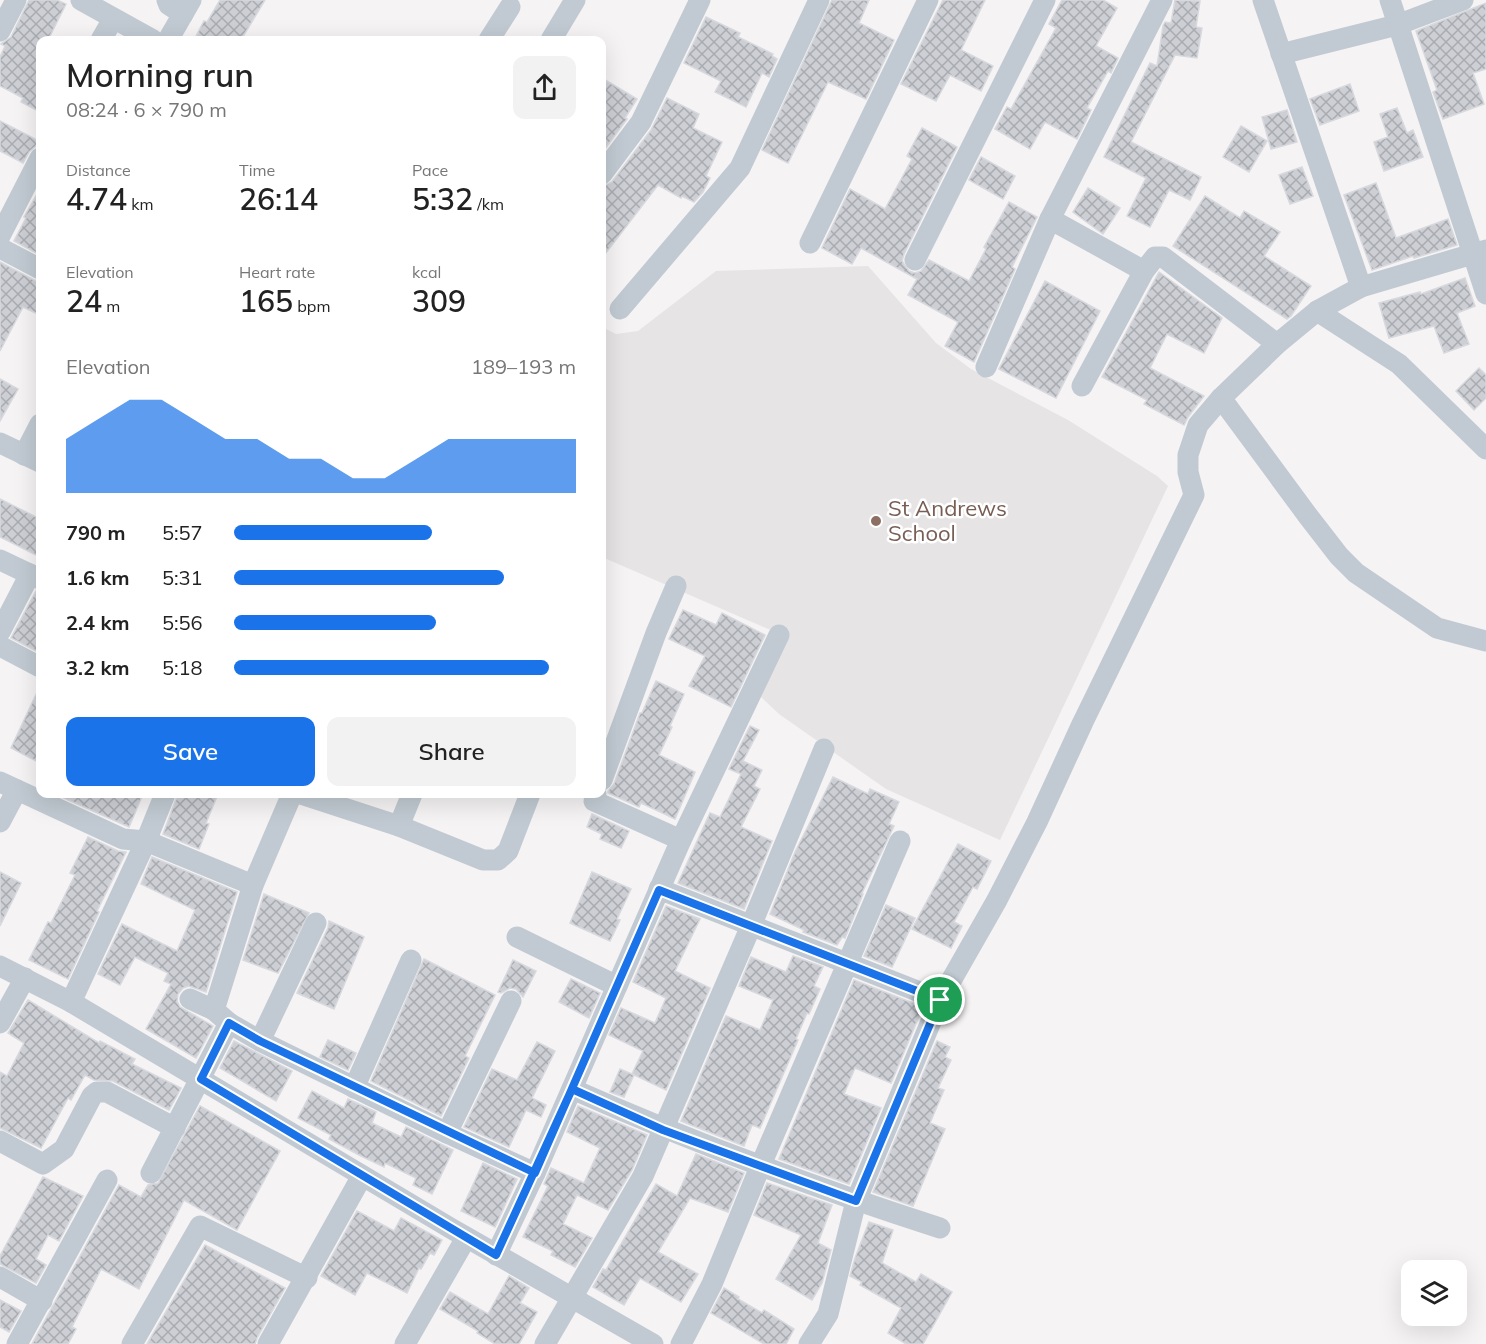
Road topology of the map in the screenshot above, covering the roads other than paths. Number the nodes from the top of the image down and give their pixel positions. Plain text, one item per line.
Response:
1 (16, 0) edge
2 (81, 0) edge
3 (167, 0) edge
4 (575, 0) edge
5 (700, 0) edge
6 (819, 0) edge
7 (928, 0) edge
8 (1045, 0) edge
9 (1162, 0) edge
10 (1263, 0) edge
11 (1390, 0) edge
12 (1463, 0) edge
13 (187, 7) edge
14 (510, 7) dead end
15 (113, 18) junction
16 (1397, 25) junction
17 (0, 31) edge
18 (103, 36) edge
19 (146, 36) edge
20 (170, 36) edge
21 (492, 36) edge
22 (553, 36) edge
23 (1281, 54) junction
24 (36, 166) edge
25 (606, 169) edge
26 (1050, 219) junction
27 (0, 236) edge
28 (810, 243) dead end
29 (0, 248) edge
30 (1479, 252) edge
31 (915, 260) dead end
32 (36, 267) edge
33 (1144, 271) junction
34 (1360, 287) junction
35 (1486, 294) edge
36 (620, 309) dead end
37 (1317, 310) junction
38 (1277, 345) junction
39 (986, 367) dead end
40 (1082, 386) dead end
41 (1221, 398) junction
42 (36, 442) edge
43 (0, 443) edge
44 (1486, 449) edge
45 (32, 459) edge
46 (0, 560) edge
47 (35, 576) edge
48 (676, 586) dead end
49 (0, 632) edge
50 (779, 635) dead end
51 (1486, 641) edge
52 (0, 646) edge
53 (36, 666) edge
54 (824, 750) dead end
55 (606, 769) edge
56 (8, 786) edge
57 (36, 795) edge
58 (45, 798) edge
59 (163, 798) edge
60 (290, 798) edge
61 (313, 798) edge
62 (410, 798) edge
63 (528, 798) edge
64 (595, 798) edge
65 (0, 822) edge
66 (399, 826) junction
67 (681, 840) junction
68 (146, 841) junction
69 (900, 841) dead end
70 (253, 885) junction
71 (659, 890) junction
72 (316, 923) dead end
73 (751, 926) junction
74 (517, 937) dead end
75 (411, 960) dead end
76 (847, 964) junction
77 (0, 966) edge
78 (25, 978) junction
79 (617, 986) junction
80 (190, 999) dead end
81 (940, 1000) junction
82 (511, 1001) dead end
83 (72, 1002) junction
84 (221, 1016) junction
85 (0, 1023) edge
86 (260, 1041) junction
87 (201, 1079) junction
88 (354, 1088) junction
89 (572, 1089) junction
90 (175, 1128) junction
91 (663, 1130) junction
92 (447, 1133) junction
93 (0, 1141) edge
94 (760, 1167) junction
95 (152, 1173) dead end
96 (535, 1173) junction
97 (362, 1176) junction
98 (107, 1179) dead end
99 (856, 1201) junction
100 (940, 1228) dead end
101 (466, 1238) junction
102 (496, 1255) junction
103 (0, 1277) edge
104 (307, 1278) junction
105 (572, 1298) junction
106 (42, 1301) junction
107 (17, 1344) edge
108 (132, 1344) edge
109 (268, 1344) edge
110 (405, 1344) edge
111 (545, 1344) edge
112 (653, 1344) edge
113 (681, 1344) edge
114 (809, 1344) edge

1 - 17 street
2 - 15 street
3 - 13 street
4 - 22 street
5 - 25 street
6 - 36 street
7 - 28 street
8 - 31 street
9 - 26 street
10 - 23 street
11 - 16 street
12 - 16 street
13 - 20 street
14 - 21 street
15 - 18 street
15 - 19 street
16 - 23 street
16 - 30 street
23 - 34 street
24 - 27 street
26 - 33 street
26 - 39 street
29 - 32 street
30 - 34 street
30 - 35 street
33 - 38 street
33 - 40 street
34 - 37 street
37 - 38 street
37 - 44 street
38 - 41 street
41 - 51 street
41 - 81 street
42 - 45 street
43 - 45 street
46 - 47 street
47 - 49 street
48 - 55 street
50 - 67 street
52 - 53 street
54 - 73 street
56 - 57 street
56 - 65 street
58 - 68 street
59 - 68 street
60 - 70 street
61 - 66 street
62 - 66 street
63 - 66 street
64 - 67 street
67 - 71 street
68 - 70 street
68 - 83 street
69 - 76 street
70 - 84 street
71 - 73 street
71 - 79 street
72 - 86 street
73 - 76 street
73 - 91 street
74 - 79 street
75 - 88 street
76 - 81 street
76 - 94 street
77 - 78 street
78 - 83 street
78 - 85 street
79 - 89 street
80 - 84 street
81 - 99 street
82 - 92 street
83 - 87 street
84 - 86 street
84 - 87 street
86 - 88 street
87 - 90 street
87 - 97 street
88 - 92 street
89 - 91 street
89 - 96 street
90 - 93 street
90 - 95 street
91 - 94 street
91 - 105 street
92 - 96 street
94 - 99 street
94 - 113 street
96 - 102 street
97 - 101 street
97 - 104 street
98 - 106 street
99 - 100 street
99 - 114 street
101 - 102 street
101 - 110 street
102 - 105 street
103 - 106 street
104 - 108 street
104 - 109 street
105 - 111 street
105 - 112 street
106 - 107 street

